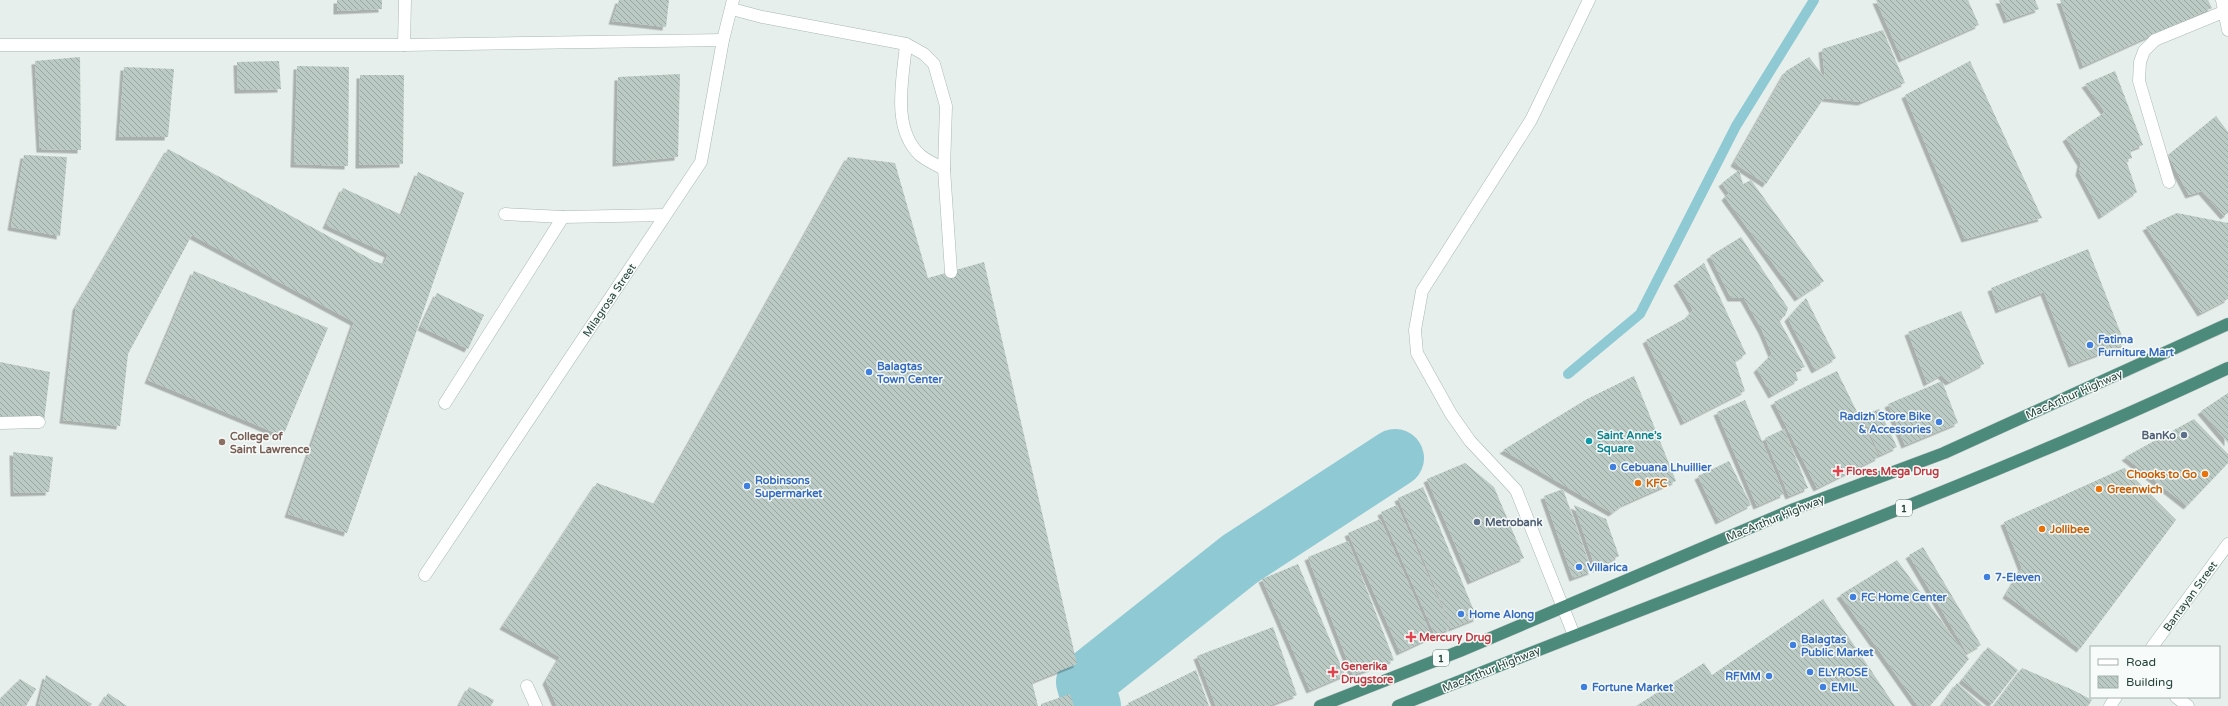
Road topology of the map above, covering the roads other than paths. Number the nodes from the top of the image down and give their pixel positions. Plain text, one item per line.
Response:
1 (405, 0) edge
2 (1589, 0) edge
3 (2222, 0) edge
4 (733, 4) edge
5 (2226, 11) edge
6 (2228, 30) edge
7 (724, 40) junction
8 (906, 44) junction
9 (0, 45) edge
10 (404, 45) junction
11 (944, 169) junction
12 (2169, 182) dead end
13 (506, 214) dead end
14 (665, 215) junction
15 (563, 217) junction
16 (951, 272) dead end
17 (2228, 324) edge
18 (2228, 368) edge
19 (445, 403) dead end
20 (39, 422) dead end
21 (0, 423) edge
22 (2228, 544) edge
23 (425, 575) dead end
24 (1561, 607) junction
25 (1574, 635) junction
26 (2153, 646) edge
27 (527, 686) dead end
28 (2177, 698) edge
29 (536, 706) edge
30 (1320, 706) edge
31 (1398, 706) edge
32 (2188, 706) edge

1 - 10 street
2 - 24 street
3 - 5 street
4 - 7 street, Milagrosa Street
4 - 8 street
5 - 6 street
5 - 12 street
7 - 10 street
7 - 14 street, Milagrosa Street
8 - 11 street
8 - 11 street
9 - 10 street
11 - 16 street
13 - 15 street
14 - 15 street
14 - 23 street, Milagrosa Street
15 - 19 street
17 - 24 highway, MacArthur Highway / 1
18 - 25 highway, MacArthur Highway / 1
20 - 21 street
22 - 26 street, Bantayan Street
24 - 25 street
24 - 30 highway, MacArthur Highway / 1
25 - 31 highway, MacArthur Highway / 1
27 - 29 street
28 - 32 street

